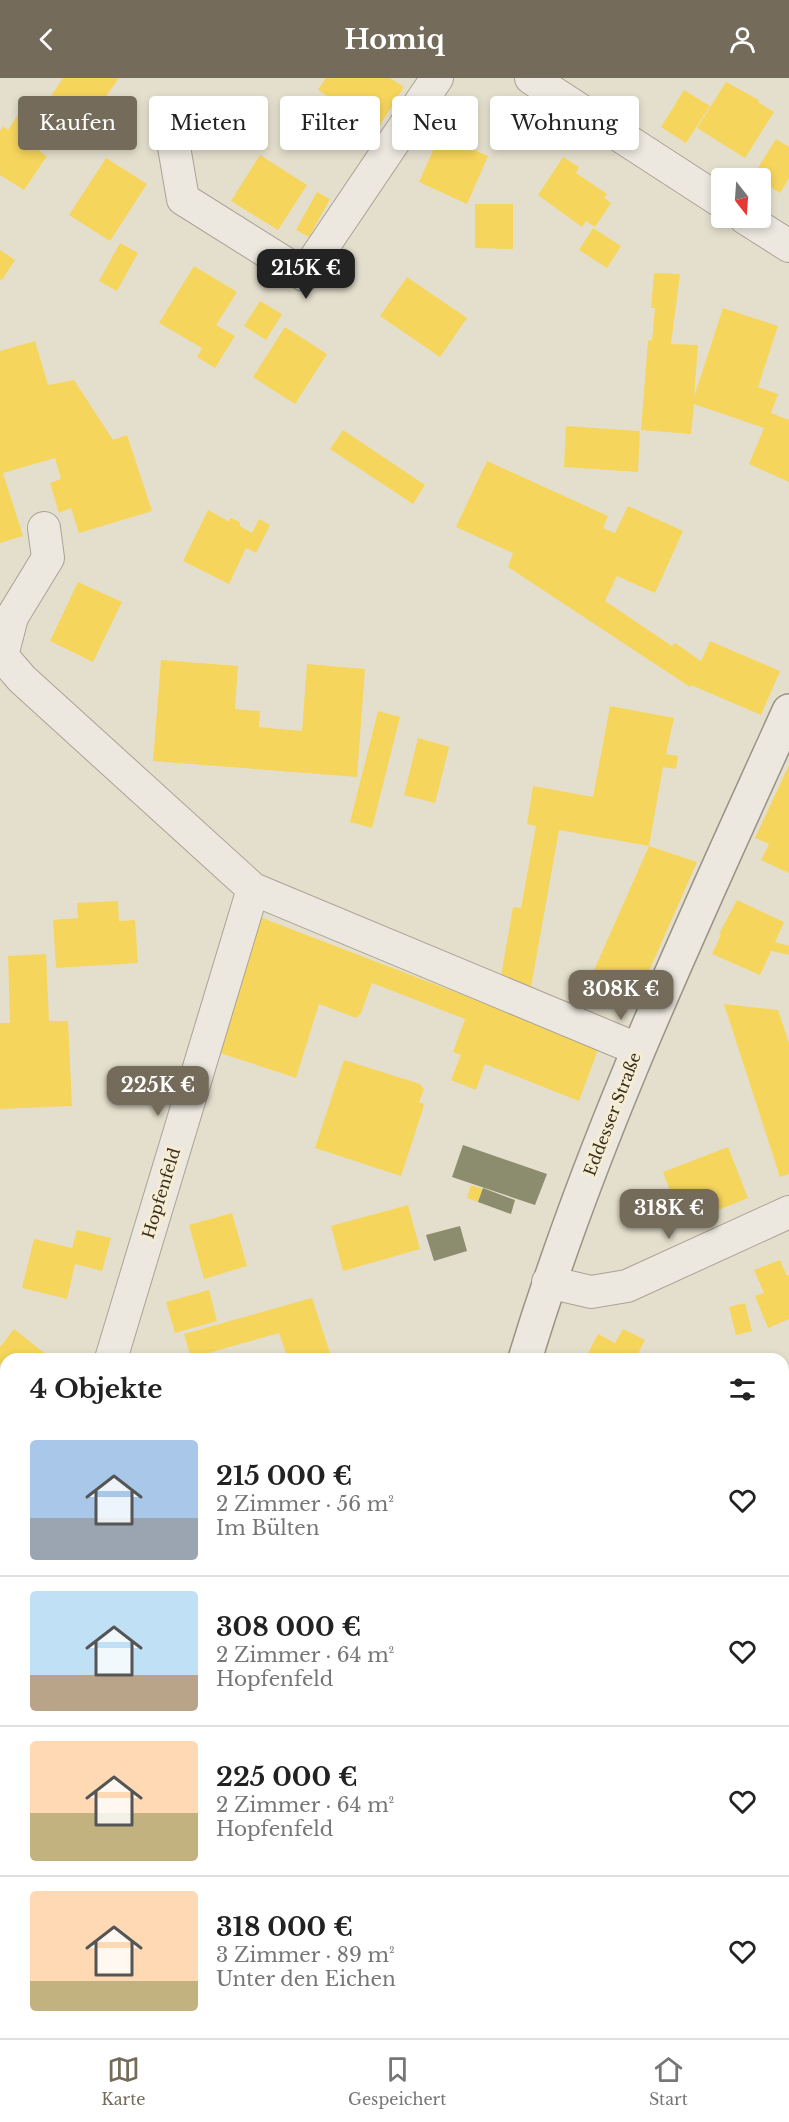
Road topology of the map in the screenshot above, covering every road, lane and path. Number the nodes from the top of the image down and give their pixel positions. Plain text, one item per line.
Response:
1 (437, 78) edge
2 (531, 78) edge
3 (175, 150) edge
4 (711, 195) edge
5 (761, 228) edge
6 (789, 246) edge
7 (44, 528) dead end
8 (789, 711) edge
9 (253, 889) junction
10 (637, 1049) junction
11 (789, 1212) edge
12 (548, 1282) junction
13 (113, 1353) edge
14 (527, 1353) edge

1 - 3 street
2 - 4 street
5 - 6 street
7 - 9 street
8 - 10 street, Eddesser Straße
9 - 10 street
9 - 13 street, Hopfenfeld
10 - 12 street, Eddesser Straße
11 - 12 street
12 - 14 street, Eddesser Straße

